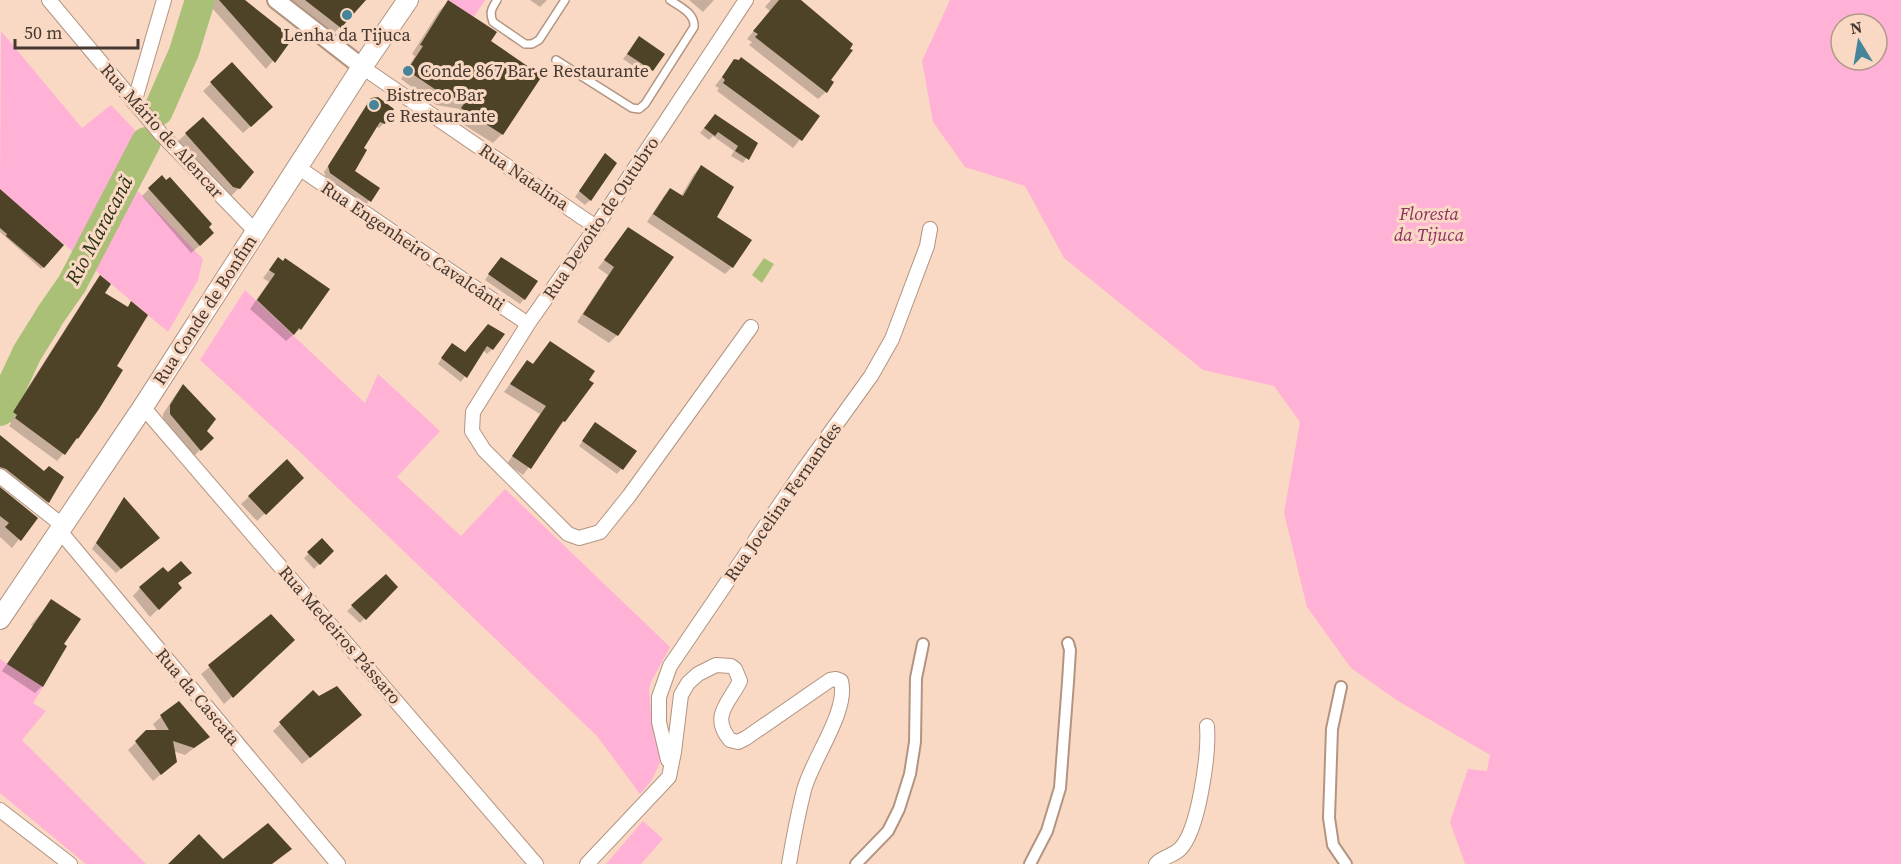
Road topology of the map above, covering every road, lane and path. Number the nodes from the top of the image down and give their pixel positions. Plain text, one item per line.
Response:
1 (49, 0) edge
2 (164, 0) edge
3 (276, 0) edge
4 (408, 0) edge
5 (497, 0) edge
6 (565, 0) edge
7 (670, 0) edge
8 (746, 0) edge
9 (556, 60) dead end
10 (362, 68) junction
11 (134, 103) junction
12 (298, 168) junction
13 (596, 227) junction
14 (930, 229) dead end
15 (255, 231) junction
16 (528, 324) junction
17 (751, 327) dead end
18 (143, 407) junction
19 (0, 476) edge
20 (61, 528) junction
21 (0, 619) edge
22 (1068, 643) dead end
23 (923, 644) dead end
24 (1341, 687) dead end
25 (1207, 726) dead end
26 (669, 777) junction
27 (0, 810) edge
28 (70, 864) edge
29 (338, 864) edge
30 (536, 864) edge
31 (587, 864) edge
32 (789, 864) edge
33 (856, 864) edge
34 (1030, 864) edge
35 (1156, 864) edge
36 (1346, 864) edge

1 - 11 street, Rua Mário de Alencar
2 - 11 street
3 - 10 street
4 - 10 main road, Rua Conde de Bonfim
5 - 6 lane
7 - 9 lane
8 - 13 street, Rua Dezoito de Outubro
10 - 12 main road, Rua Conde de Bonfim
10 - 13 street, Rua Natalina
11 - 15 street, Rua Mário de Alencar
12 - 15 main road, Rua Conde de Bonfim
12 - 16 street, Rua Engenheiro Cavalcânti
13 - 16 street, Rua Dezoito de Outubro
14 - 26 street, Rua Jocelina Fernandes
15 - 18 main road, Rua Conde de Bonfim
16 - 17 street, Rua Dezoito de Outubro
18 - 20 main road, Rua Conde de Bonfim
18 - 30 street, Rua Medeiros Pássaro
19 - 20 street, Rua da Cascata
20 - 21 main road, Rua Conde de Bonfim
20 - 29 street, Rua da Cascata
22 - 34 street
23 - 33 street
24 - 36 street
25 - 35 street
26 - 31 street
26 - 32 street
27 - 28 street

